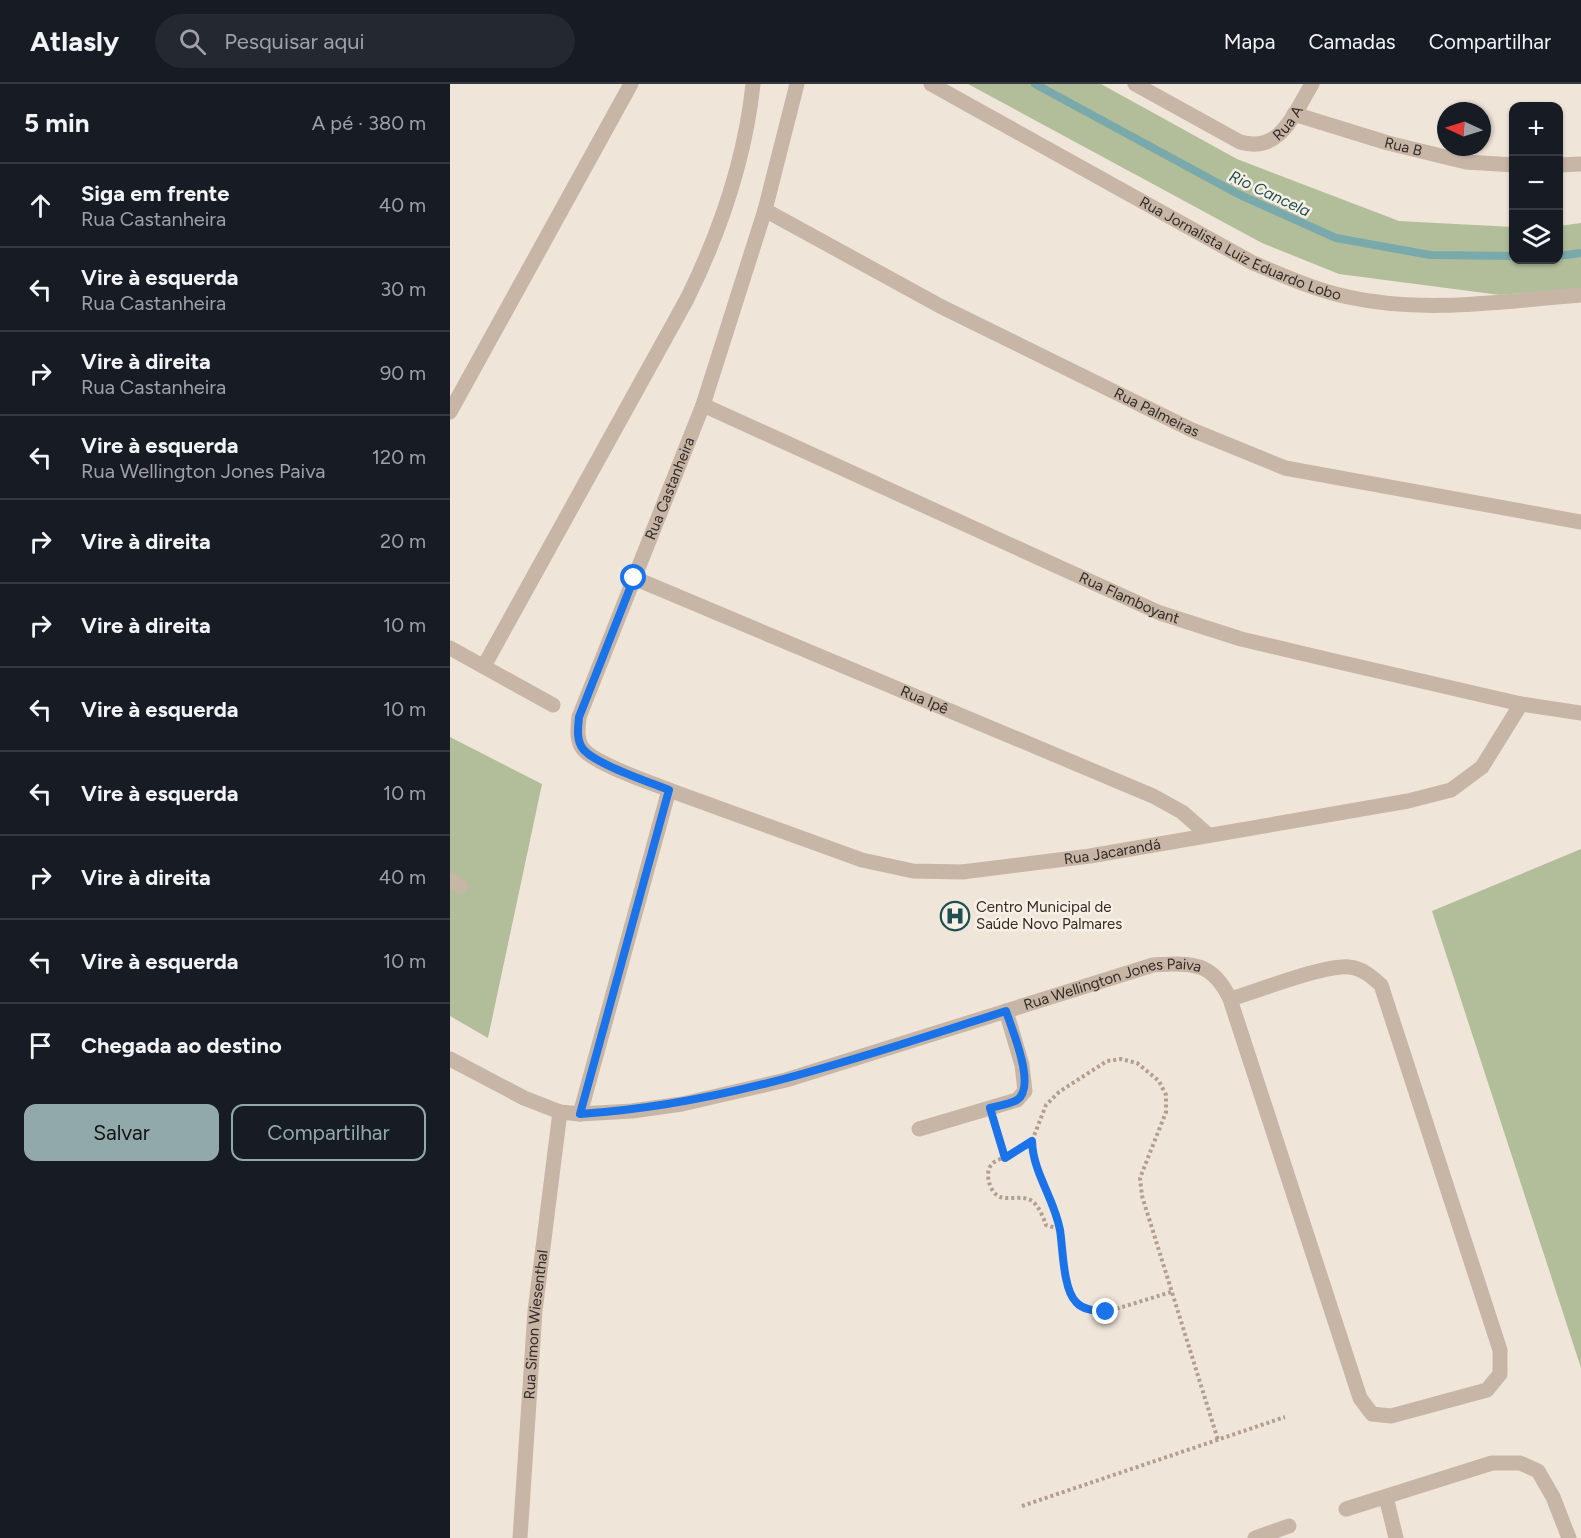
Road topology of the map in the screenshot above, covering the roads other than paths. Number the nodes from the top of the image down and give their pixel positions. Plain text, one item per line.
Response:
1 (631, 84) edge
2 (753, 84) edge
3 (797, 84) edge
4 (930, 84) edge
5 (1135, 84) edge
6 (1312, 84) edge
7 (1294, 114) junction
8 (1581, 164) edge
9 (1509, 165) edge
10 (1563, 165) edge
11 (765, 210) junction
12 (1581, 295) edge
13 (703, 405) junction
14 (450, 412) edge
15 (1581, 522) edge
16 (634, 578) junction
17 (450, 648) edge
18 (484, 666) junction
19 (1521, 704) junction
20 (554, 705) dead end
21 (1581, 713) edge
22 (669, 790) junction
23 (1207, 834) junction
24 (1230, 999) junction
25 (1006, 1011) junction
26 (450, 1059) edge
27 (560, 1112) junction
28 (580, 1114) junction
29 (919, 1130) dead end
30 (1386, 1497) junction
31 (1346, 1509) dead end
32 (1289, 1526) dead end
33 (520, 1538) edge
34 (1255, 1538) edge
35 (1396, 1538) edge
36 (1569, 1538) edge

1 - 14 street
2 - 18 street
3 - 11 street, Rua Castanheira
4 - 12 street, Rua Jornalista Luiz Eduardo Lobo
5 - 7 street, Rua A
6 - 7 street, Rua A
7 - 9 street, Rua B
8 - 10 street
11 - 13 street, Rua Castanheira
11 - 15 street, Rua Palmeiras
13 - 16 street, Rua Castanheira
13 - 19 street, Rua Flamboyant
16 - 22 street, Rua Castanheira
16 - 23 street, Rua Ipê
17 - 18 street
18 - 20 street
19 - 21 street, Rua Flamboyant
19 - 23 street, Rua Jacarandá
22 - 23 street, Rua Jacarandá
22 - 28 street
24 - 24 street
24 - 25 street, Rua Wellington Jones Paiva
25 - 28 street, Rua Wellington Jones Paiva
25 - 29 street
26 - 27 street, Rua Wellington Jones Paiva
27 - 28 street, Rua Wellington Jones Paiva
27 - 33 street, Rua Simon Wiesenthal
30 - 31 street
30 - 35 street
30 - 36 street
32 - 34 street

